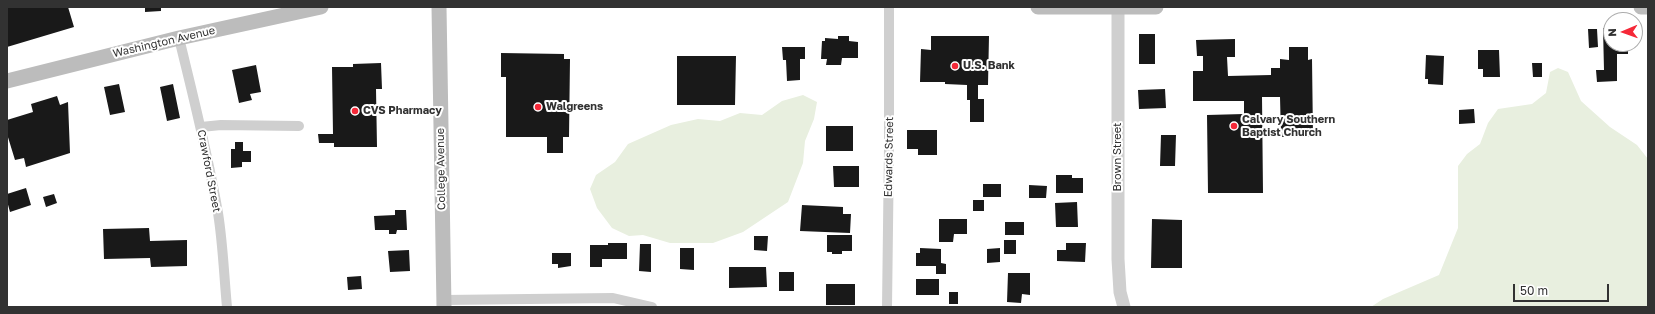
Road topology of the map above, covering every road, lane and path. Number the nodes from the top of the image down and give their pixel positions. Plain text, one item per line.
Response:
1 (321, 7) edge
2 (439, 7) edge
3 (890, 7) edge
4 (1038, 7) edge
5 (1118, 7) edge
6 (1156, 7) edge
7 (1641, 7) edge
8 (1648, 7) edge
9 (179, 38) junction
10 (7, 81) edge
11 (299, 126) dead end
12 (201, 127) junction
13 (444, 304) edge
14 (226, 307) edge
15 (652, 307) edge
16 (887, 307) edge
17 (1124, 307) edge

1 - 9 main road, Washington Avenue
2 - 13 main road, College Avenue
3 - 16 street, Edwards Street
4 - 5 main road
5 - 6 main road
5 - 17 street, Brown Street
7 - 8 main road
9 - 10 main road, Washington Avenue
9 - 12 street, Crawford Street
11 - 12 street
12 - 14 street, Crawford Street
13 - 15 street

